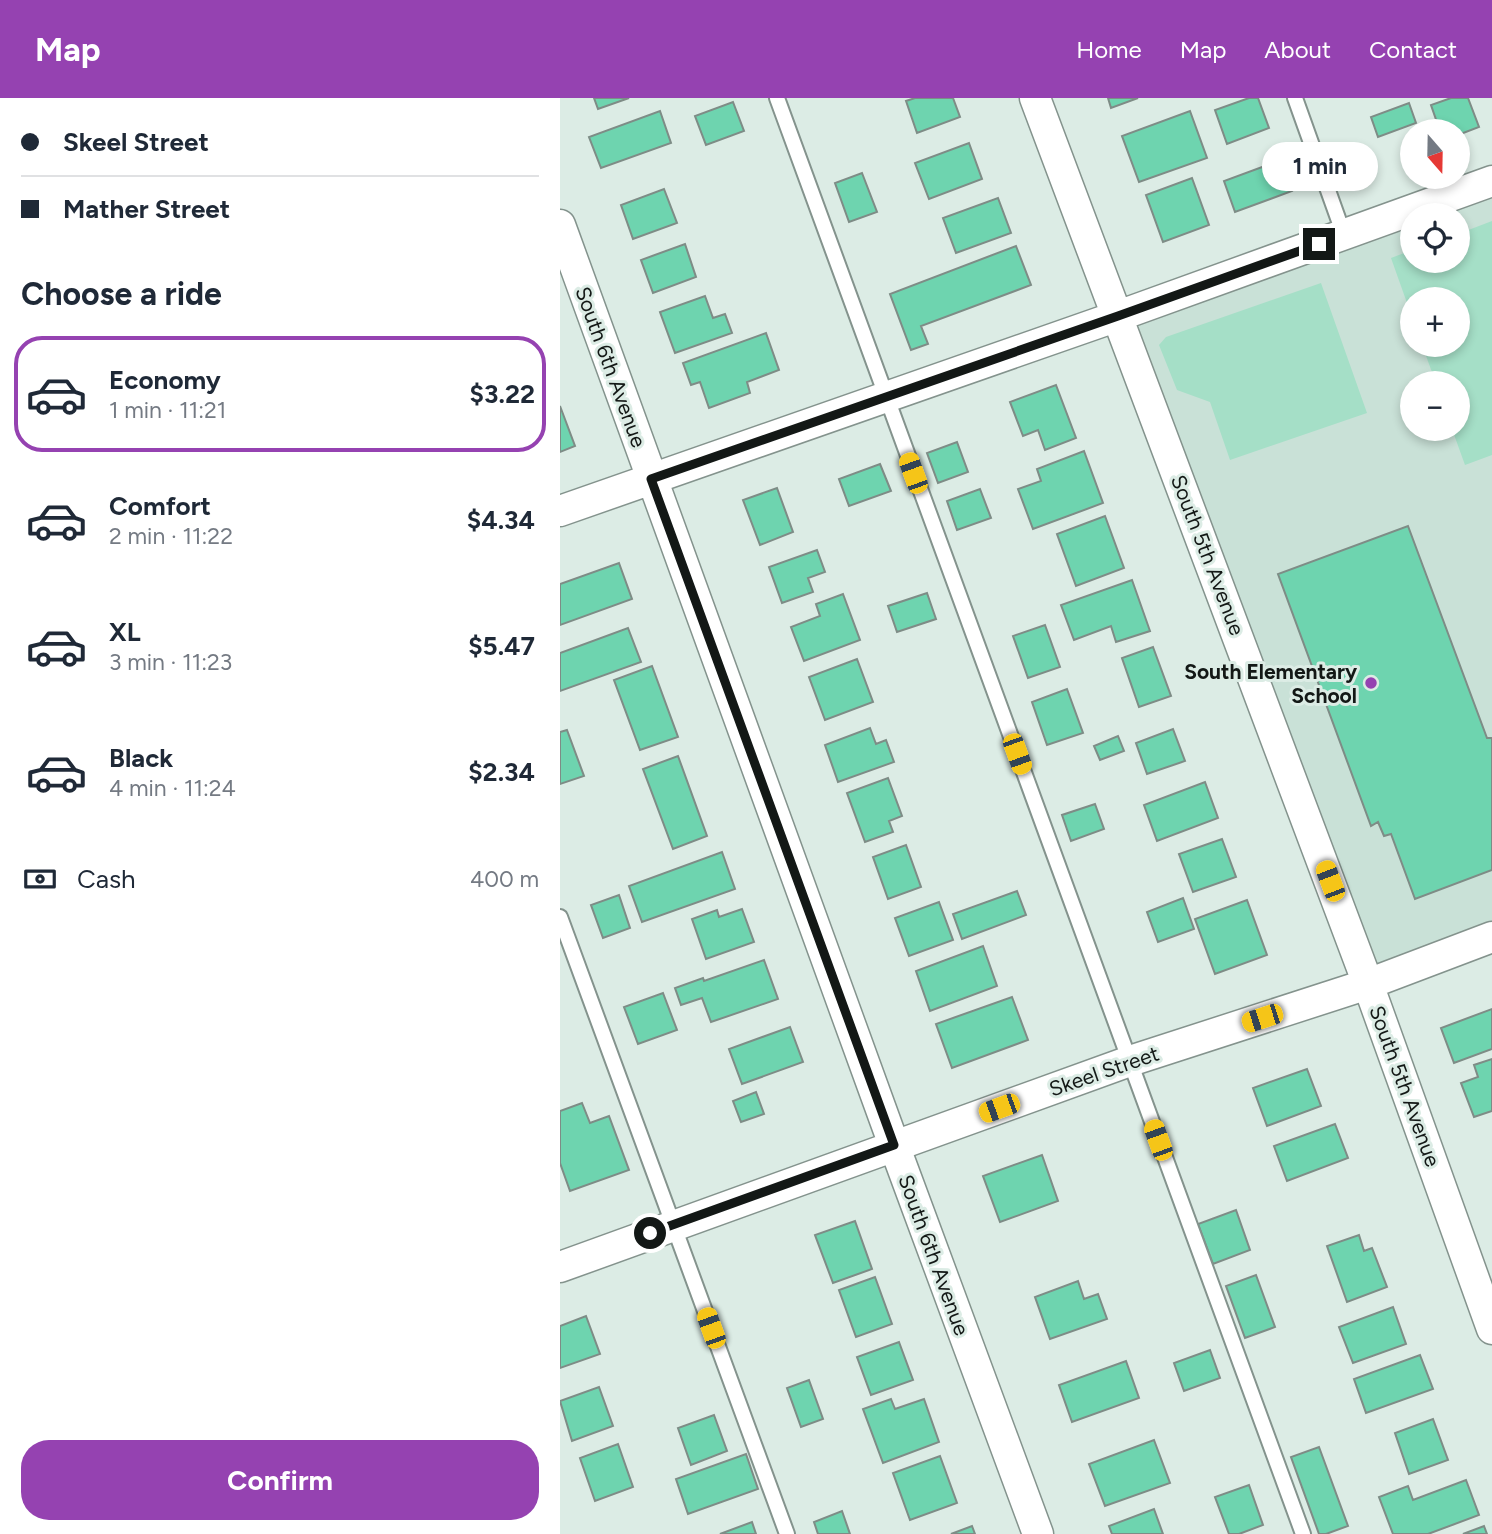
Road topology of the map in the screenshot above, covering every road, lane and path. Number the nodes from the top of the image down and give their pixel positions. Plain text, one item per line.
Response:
1 (777, 98) edge
2 (1035, 98) edge
3 (1295, 98) edge
4 (1492, 181) edge
5 (560, 225) edge
6 (1344, 234) junction
7 (1118, 316) junction
8 (885, 396) junction
9 (651, 479) junction
10 (560, 511) edge
11 (560, 918) edge
12 (1492, 937) edge
13 (1368, 984) junction
14 (1130, 1061) junction
15 (894, 1145) junction
16 (673, 1225) junction
17 (560, 1267) edge
18 (1492, 1329) edge
19 (787, 1534) edge
20 (1038, 1534) edge
21 (1303, 1534) edge

1 - 8 lane
2 - 7 street, South 5th Avenue
3 - 6 lane
4 - 6 street
5 - 9 street, South 6th Avenue
6 - 7 street
7 - 8 street
7 - 13 street, South 5th Avenue
8 - 9 street
8 - 14 lane
9 - 10 street
9 - 15 street, South 6th Avenue
11 - 16 lane
12 - 13 street, Skeel Street
13 - 14 street, Skeel Street
13 - 18 street, South 5th Avenue
14 - 15 street, Skeel Street
14 - 21 lane
15 - 16 street, Skeel Street
15 - 20 street, South 6th Avenue
16 - 17 street, Skeel Street
16 - 19 lane

